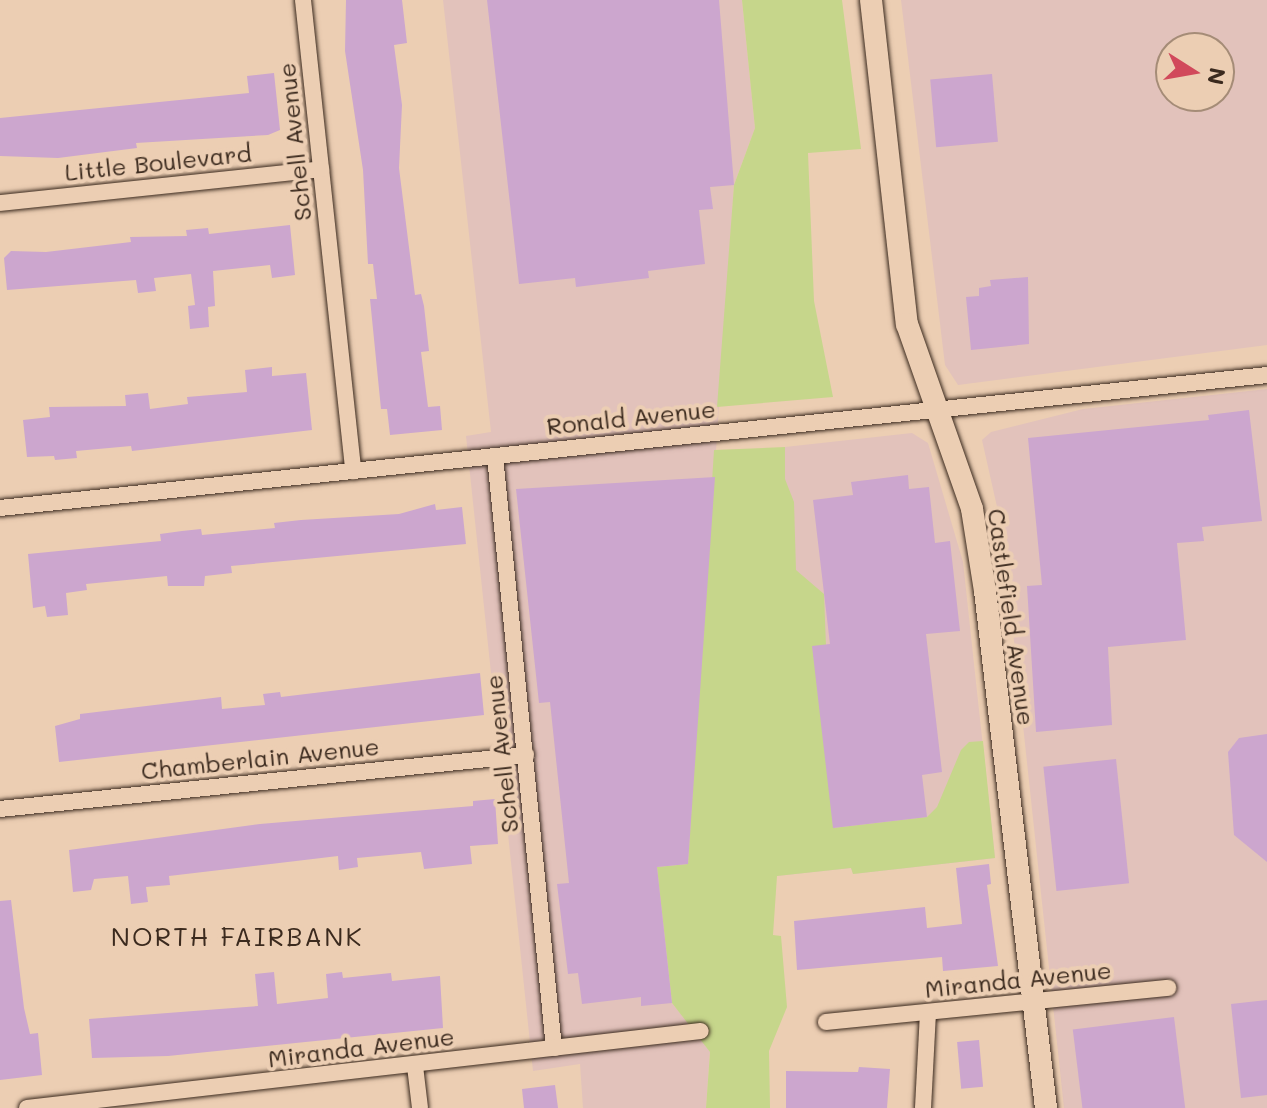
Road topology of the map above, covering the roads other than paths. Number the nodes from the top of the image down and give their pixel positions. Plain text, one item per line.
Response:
1 (303, 0) edge
2 (871, 0) edge
3 (321, 169) junction
4 (0, 203) edge
5 (1267, 375) edge
6 (938, 410) junction
7 (495, 456) junction
8 (353, 471) junction
9 (0, 508) edge
10 (526, 755) junction
11 (0, 809) edge
12 (1168, 988) dead end
13 (1034, 1001) junction
14 (928, 1012) junction
15 (826, 1022) dead end
16 (701, 1031) dead end
17 (554, 1048) junction
18 (415, 1066) junction
19 (27, 1108) edge
20 (420, 1108) edge
21 (923, 1108) edge
22 (1046, 1108) edge

1 - 3 street, Schell Avenue
2 - 6 street, Castlefield Avenue
3 - 4 street, Little Boulevard
3 - 8 street, Schell Avenue
5 - 6 street, Ronald Avenue
6 - 7 street, Ronald Avenue
6 - 13 street, Castlefield Avenue
7 - 8 street, Ronald Avenue
7 - 10 street, Schell Avenue
8 - 9 street, Ronald Avenue
10 - 11 street, Chamberlain Avenue
10 - 17 street, Schell Avenue
12 - 13 street, Miranda Avenue
13 - 14 street, Miranda Avenue
13 - 22 street, Castlefield Avenue
14 - 15 street, Miranda Avenue
14 - 21 street
16 - 17 street, Miranda Avenue
17 - 18 street, Miranda Avenue
18 - 19 street, Miranda Avenue
18 - 20 street

